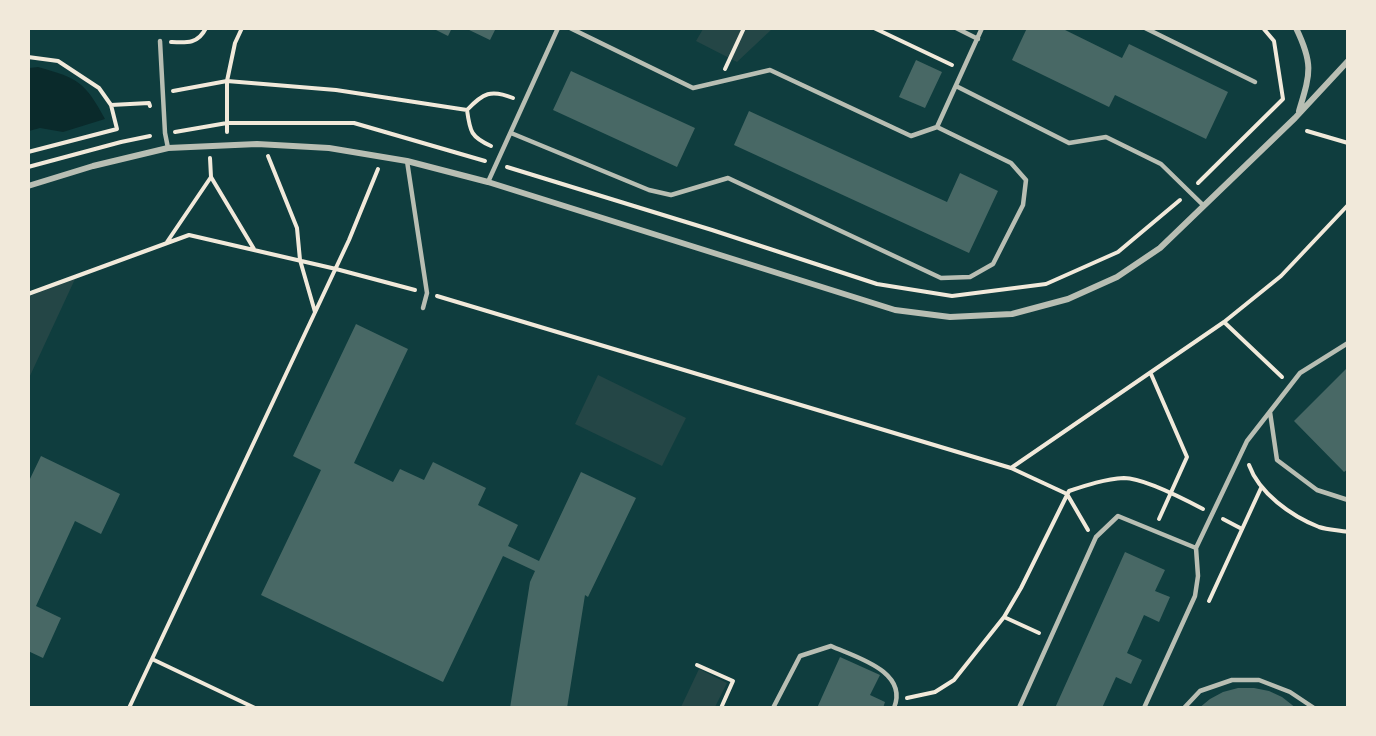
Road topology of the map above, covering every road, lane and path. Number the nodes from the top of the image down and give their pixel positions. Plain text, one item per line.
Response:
1 (206, 28) edge
2 (242, 28) edge
3 (558, 28) edge
4 (570, 28) edge
5 (744, 28) edge
6 (874, 28) edge
7 (956, 28) edge
8 (982, 28) edge
9 (1145, 28) edge
10 (1263, 28) edge
11 (1296, 28) edge
12 (978, 39) junction
13 (160, 41) joint
14 (28, 57) edge
15 (1347, 61) edge
16 (963, 70) junction
17 (227, 81) junction
18 (719, 82) junction
19 (1254, 82) dead end
20 (956, 86) junction
21 (163, 92) junction
22 (524, 103) junction
23 (111, 105) junction
24 (467, 110) junction
25 (151, 114) dead end
26 (1298, 115) junction
27 (937, 127) junction
28 (1307, 131) dead end
29 (511, 133) junction
30 (1347, 143) edge
31 (264, 144) junction
32 (209, 146) junction
33 (228, 146) junction
34 (168, 148) junction
35 (503, 151) junction
36 (28, 152) edge
37 (383, 157) junction
38 (407, 161) junction
39 (496, 164) junction
40 (211, 177) junction
41 (488, 182) junction
42 (28, 186) edge
43 (1189, 191) junction
44 (1347, 205) edge
45 (1204, 206) junction
46 (167, 243) junction
47 (255, 250) junction
48 (300, 260) junction
49 (336, 268) junction
50 (427, 293) junction
51 (28, 294) edge
52 (423, 308) dead end
53 (315, 313) junction
54 (1224, 322) junction
55 (1347, 343) edge
56 (1150, 374) junction
57 (1291, 385) junction
58 (1270, 412) junction
59 (1244, 449) junction
60 (1011, 468) junction
61 (1261, 488) junction
62 (1347, 500) edge
63 (1212, 514) junction
64 (1242, 529) junction
65 (1154, 531) junction
66 (1347, 532) edge
67 (1094, 541) junction
68 (1196, 548) junction
69 (1208, 602) dead end
70 (1050, 638) junction
71 (152, 659) junction
72 (697, 665) dead end
73 (898, 700) junction
74 (129, 708) edge
75 (255, 708) edge
76 (721, 708) edge
77 (773, 708) edge
78 (894, 708) edge
79 (1019, 708) edge
80 (1144, 708) edge
81 (1184, 708) edge
82 (1314, 708) edge

1 - 13 path
2 - 17 path
3 - 22 lane
4 - 18 lane
5 - 18 path
6 - 16 path
7 - 12 lane
8 - 12 lane
9 - 19 lane
10 - 43 path
11 - 26 street
12 - 16 lane
13 - 21 lane
14 - 23 path
15 - 26 street
16 - 20 lane
17 - 21 path
17 - 24 path
17 - 33 path
18 - 27 lane
20 - 27 lane
20 - 43 lane
21 - 34 lane
22 - 24 path
22 - 29 lane
23 - 25 path
23 - 36 path
24 - 35 path
26 - 45 street
27 - 29 lane
28 - 30 path
29 - 35 lane
31 - 33 street
31 - 37 street
31 - 48 path
32 - 33 street
32 - 34 street
32 - 40 path
34 - 42 street
35 - 39 lane
37 - 38 street
37 - 49 path
38 - 41 street
38 - 50 lane
39 - 41 lane
39 - 43 path
40 - 46 path
40 - 47 path
41 - 45 street
43 - 45 lane
44 - 54 path
46 - 47 path
46 - 51 path
47 - 48 path
48 - 49 path
48 - 53 path
49 - 50 path
49 - 53 path
50 - 52 lane
50 - 60 path
53 - 71 path
54 - 56 path
54 - 57 path
55 - 57 lane
56 - 60 path
56 - 65 path
57 - 58 lane
58 - 59 lane
58 - 62 lane
59 - 61 path
59 - 63 lane
60 - 67 path
61 - 64 path
61 - 66 path
63 - 64 path
63 - 68 lane
64 - 69 path
65 - 67 lane
65 - 68 lane
67 - 70 lane
68 - 80 lane
70 - 73 path
70 - 79 lane
71 - 74 path
71 - 75 path
72 - 76 path
73 - 77 lane
73 - 78 lane
81 - 82 lane

